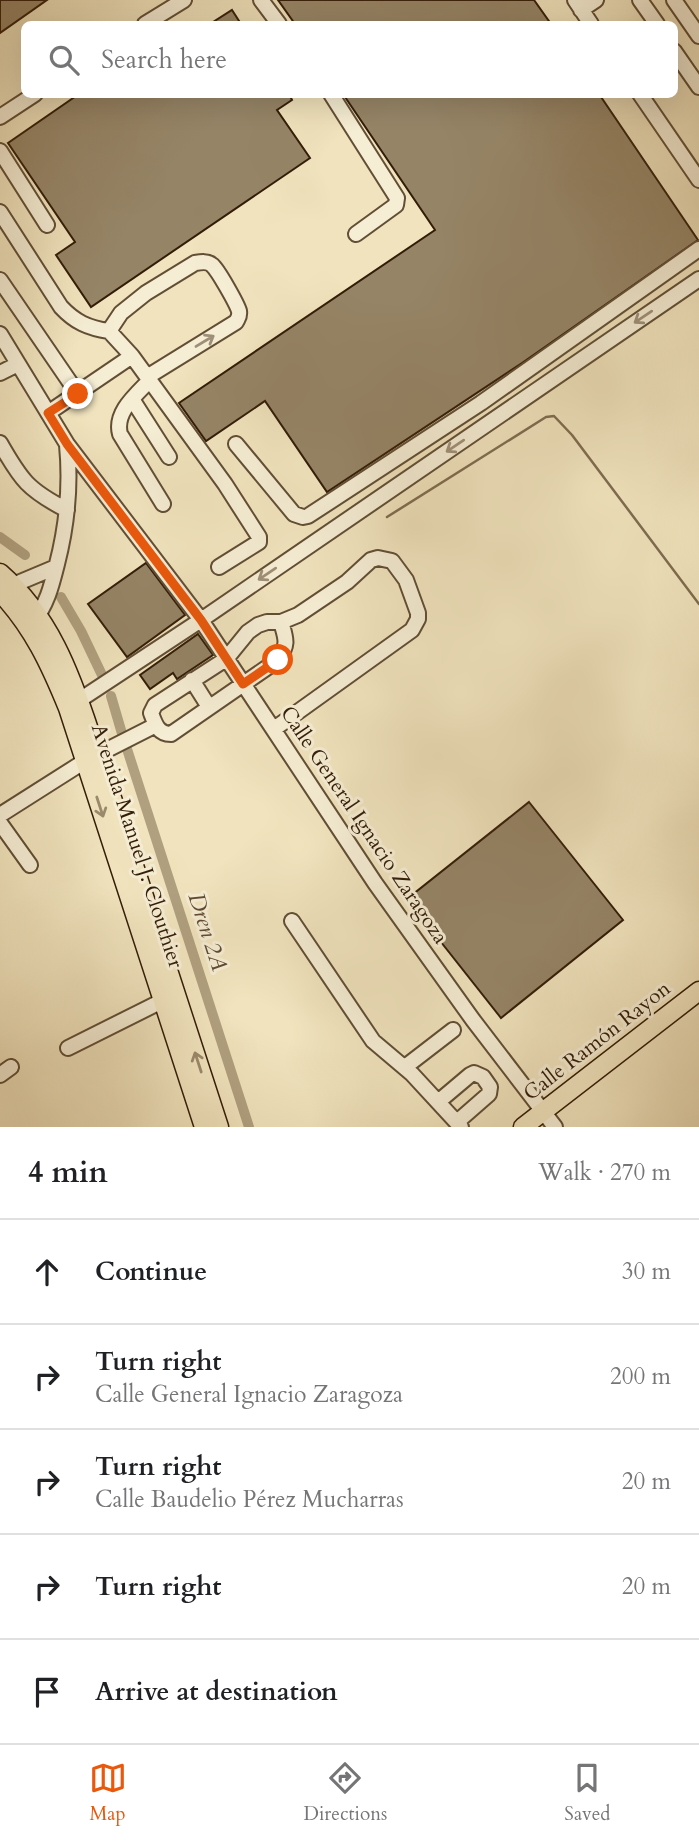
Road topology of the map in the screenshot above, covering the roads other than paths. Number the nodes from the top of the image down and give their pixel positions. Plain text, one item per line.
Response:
1 (184, 0) edge
2 (261, 0) edge
3 (596, 0) edge
4 (640, 0) edge
5 (674, 0) edge
6 (578, 5) edge
7 (150, 21) edge
8 (277, 21) edge
9 (589, 21) edge
10 (654, 21) edge
11 (699, 36) edge
12 (678, 57) edge
13 (699, 87) edge
14 (29, 98) edge
15 (334, 98) edge
16 (643, 98) edge
17 (0, 117) edge
18 (0, 150) edge
19 (699, 180) edge
20 (0, 212) edge
21 (47, 225) dead end
22 (356, 234) dead end
23 (699, 249) edge
24 (699, 279) edge
25 (0, 280) edge
26 (109, 331) junction
27 (0, 334) edge
28 (132, 356) junction
29 (18, 364) junction
30 (0, 373) edge
31 (148, 378) junction
32 (78, 394) junction
33 (132, 399) junction
34 (48, 413) junction
35 (0, 443) edge
36 (67, 444) junction
37 (236, 444) dead end
38 (169, 457) dead end
39 (163, 504) dead end
40 (67, 510) junction
41 (56, 567) junction
42 (219, 567) dead end
43 (3, 585) edge
44 (201, 620) junction
45 (34, 622) junction
46 (281, 622) junction
47 (226, 659) junction
48 (192, 680) junction
49 (243, 684) junction
50 (74, 705) junction
51 (209, 707) junction
52 (156, 725) junction
53 (274, 729) junction
54 (91, 758) junction
55 (0, 815) edge
56 (0, 823) edge
57 (30, 865) dead end
58 (292, 921) dead end
59 (699, 990) edge
60 (169, 997) junction
61 (453, 1030) dead end
62 (68, 1048) dead end
63 (405, 1067) junction
64 (438, 1102) junction
65 (543, 1112) junction
66 (459, 1125) edge
67 (204, 1127) edge
68 (219, 1127) edge
69 (523, 1127) edge
70 (555, 1127) edge

1 - 7 street
2 - 8 street
3 - 6 street
4 - 10 street
5 - 11 street
6 - 9 street
12 - 13 street
14 - 17 street
15 - 22 street
16 - 19 street
18 - 21 street
20 - 26 street
23 - 37 street
24 -> 44 street
25 - 32 street
26 - 28 street
31 -> 26 street
27 - 29 street, Calle General Ignacio Zaragoza
28 - 31 street
28 - 32 street
29 - 30 street
29 - 34 street, Calle General Ignacio Zaragoza
31 - 33 street
31 - 42 street
32 - 34 street
33 - 38 street
33 - 39 street
34 - 36 street, Calle General Ignacio Zaragoza
35 - 40 street
36 - 40 street
36 - 44 street, Calle General Ignacio Zaragoza
40 - 41 street
41 - 43 street
41 - 45 street
43 - 45 main road, Avenida Manuel J. Clouthier
44 - 47 street, Calle General Ignacio Zaragoza
44 - 50 street
45 - 50 main road, Avenida Manuel J. Clouthier
46 - 47 street
46 - 49 street
46 - 53 street
47 - 48 street
47 - 49 street, Calle General Ignacio Zaragoza
48 - 51 street
48 - 52 street
49 - 51 street
49 - 53 street, Calle General Ignacio Zaragoza
50 - 54 main road, Avenida Manuel J. Clouthier
51 - 52 street
52 - 54 street
53 - 65 street, Calle General Ignacio Zaragoza
54 - 55 street
54 - 60 main road, Avenida Manuel J. Clouthier
56 - 57 street
58 - 63 street
59 - 65 main road, Calle Ramón Rayon
60 - 62 street
60 - 67 main road, Avenida Manuel J. Clouthier
68 -> 60 main road, Avenida Manuel J. Clouthier
61 - 63 street
63 - 64 street
64 - 66 street
64 - 66 street
65 - 69 main road, Calle Ramón Rayon
65 - 70 street, Calle General Ignacio Zaragoza

